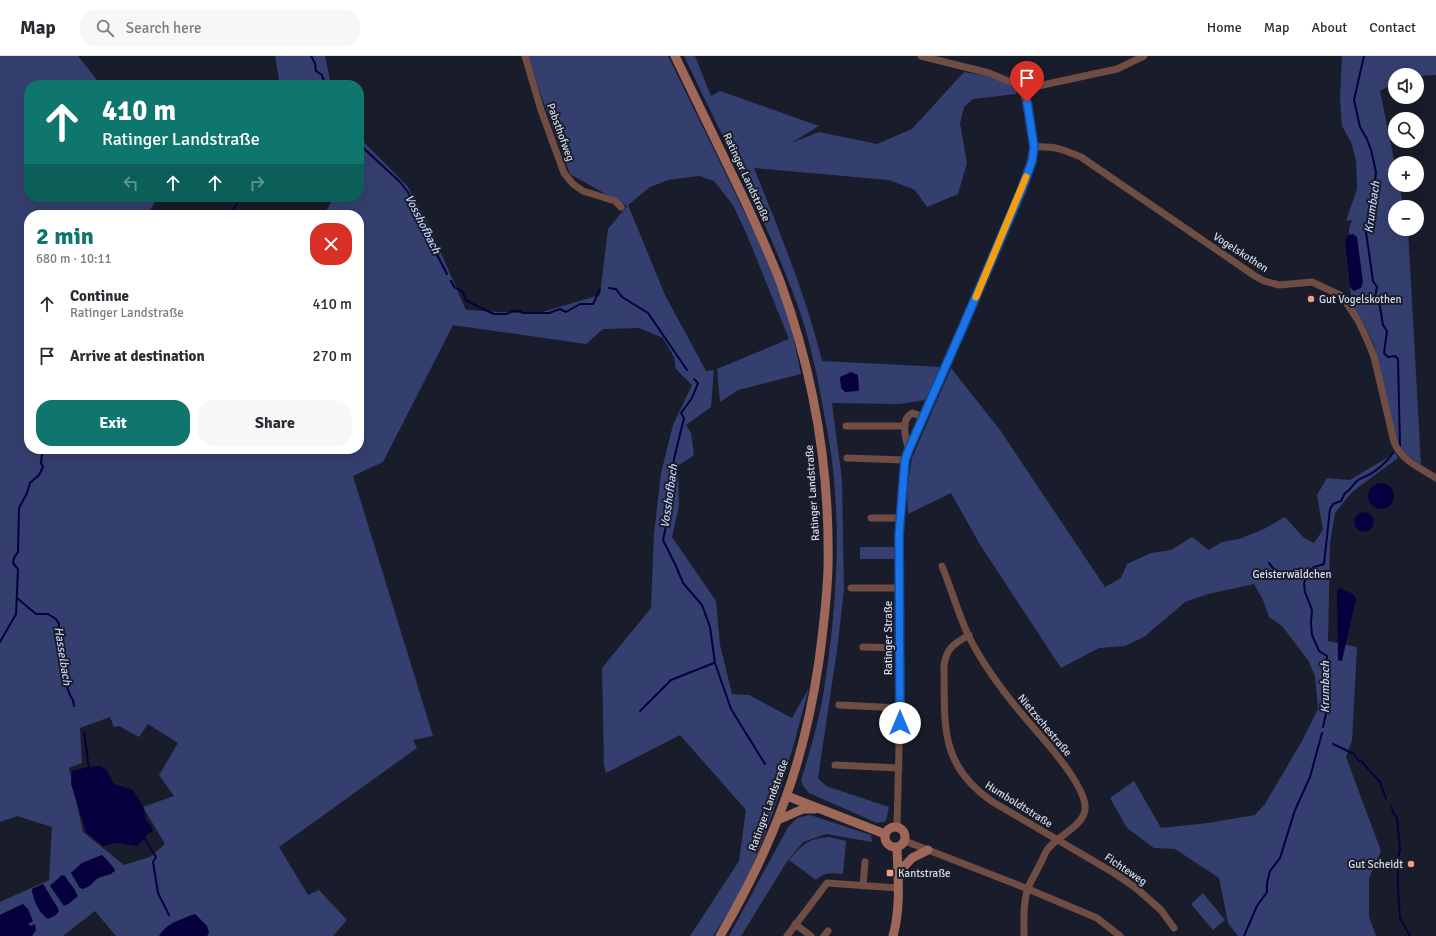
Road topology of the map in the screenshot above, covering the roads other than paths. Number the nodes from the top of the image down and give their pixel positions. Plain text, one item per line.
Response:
1 (525, 56) edge
2 (674, 56) edge
3 (921, 56) edge
4 (1144, 56) edge
5 (1024, 89) junction
6 (1034, 147) junction
7 (621, 207) dead end
8 (923, 417) junction
9 (846, 426) dead end
10 (904, 426) junction
11 (909, 449) junction
12 (847, 458) dead end
13 (905, 460) junction
14 (1436, 478) edge
15 (871, 518) dead end
16 (900, 518) junction
17 (942, 566) dead end
18 (851, 588) dead end
19 (900, 588) junction
20 (969, 635) junction
21 (863, 647) dead end
22 (900, 648) junction
23 (839, 705) dead end
24 (900, 708) junction
25 (835, 765) dead end
26 (899, 768) junction
27 (787, 796) junction
28 (820, 809) junction
29 (778, 820) junction
30 (898, 827) junction
31 (885, 834) junction
32 (1056, 840) junction
33 (905, 841) junction
34 (897, 848) junction
35 (928, 850) junction
36 (866, 862) dead end
37 (898, 873) junction
38 (863, 886) junction
39 (898, 888) junction
40 (1028, 889) junction
41 (795, 924) junction
42 (1174, 928) dead end
43 (720, 936) edge
44 (787, 936) edge
45 (811, 936) edge
46 (893, 936) edge
47 (1024, 936) edge
48 (1120, 936) edge

1 - 7 street, Pabsthofweg
2 - 27 main road, Ratinger Landstraße
3 - 5 street
4 - 5 street
5 - 6 street
6 - 8 street, Ratinger Straße
6 - 14 street, Vogelskothen
8 - 10 street
8 - 11 street, Ratinger Straße
9 - 10 street
10 - 11 street
11 - 13 street, Ratinger Straße
12 - 13 street
13 - 16 street, Ratinger Straße
15 - 16 street
16 - 19 street, Ratinger Straße
17 - 20 street, Nietzschestraße
18 - 19 street
19 - 22 street, Ratinger Straße
20 - 32 street, Nietzschestraße
20 - 32 street, Humboldtstraße
21 - 22 street
22 - 24 street, Ratinger Straße
23 - 24 street
24 - 26 street, Ratinger Straße
25 - 26 street
26 - 30 street, Ratinger Straße
27 - 28 main road
27 - 29 main road, Ratinger Landstraße
28 - 29 main road
28 - 31 main road
29 - 43 main road, Ratinger Landstraße
30 - 31 main road
30 - 33 main road
31 - 34 main road
32 - 40 street, Nietzschestraße
32 - 42 street, Fichteweg
33 - 34 main road
33 - 35 street
34 - 37 main road
35 - 37 main road
35 - 40 street
36 - 38 street
37 - 39 main road
38 - 39 street
38 - 41 street
39 - 46 main road
40 - 47 street, Nietzschestraße
40 - 48 street
41 - 44 street
41 - 45 street

